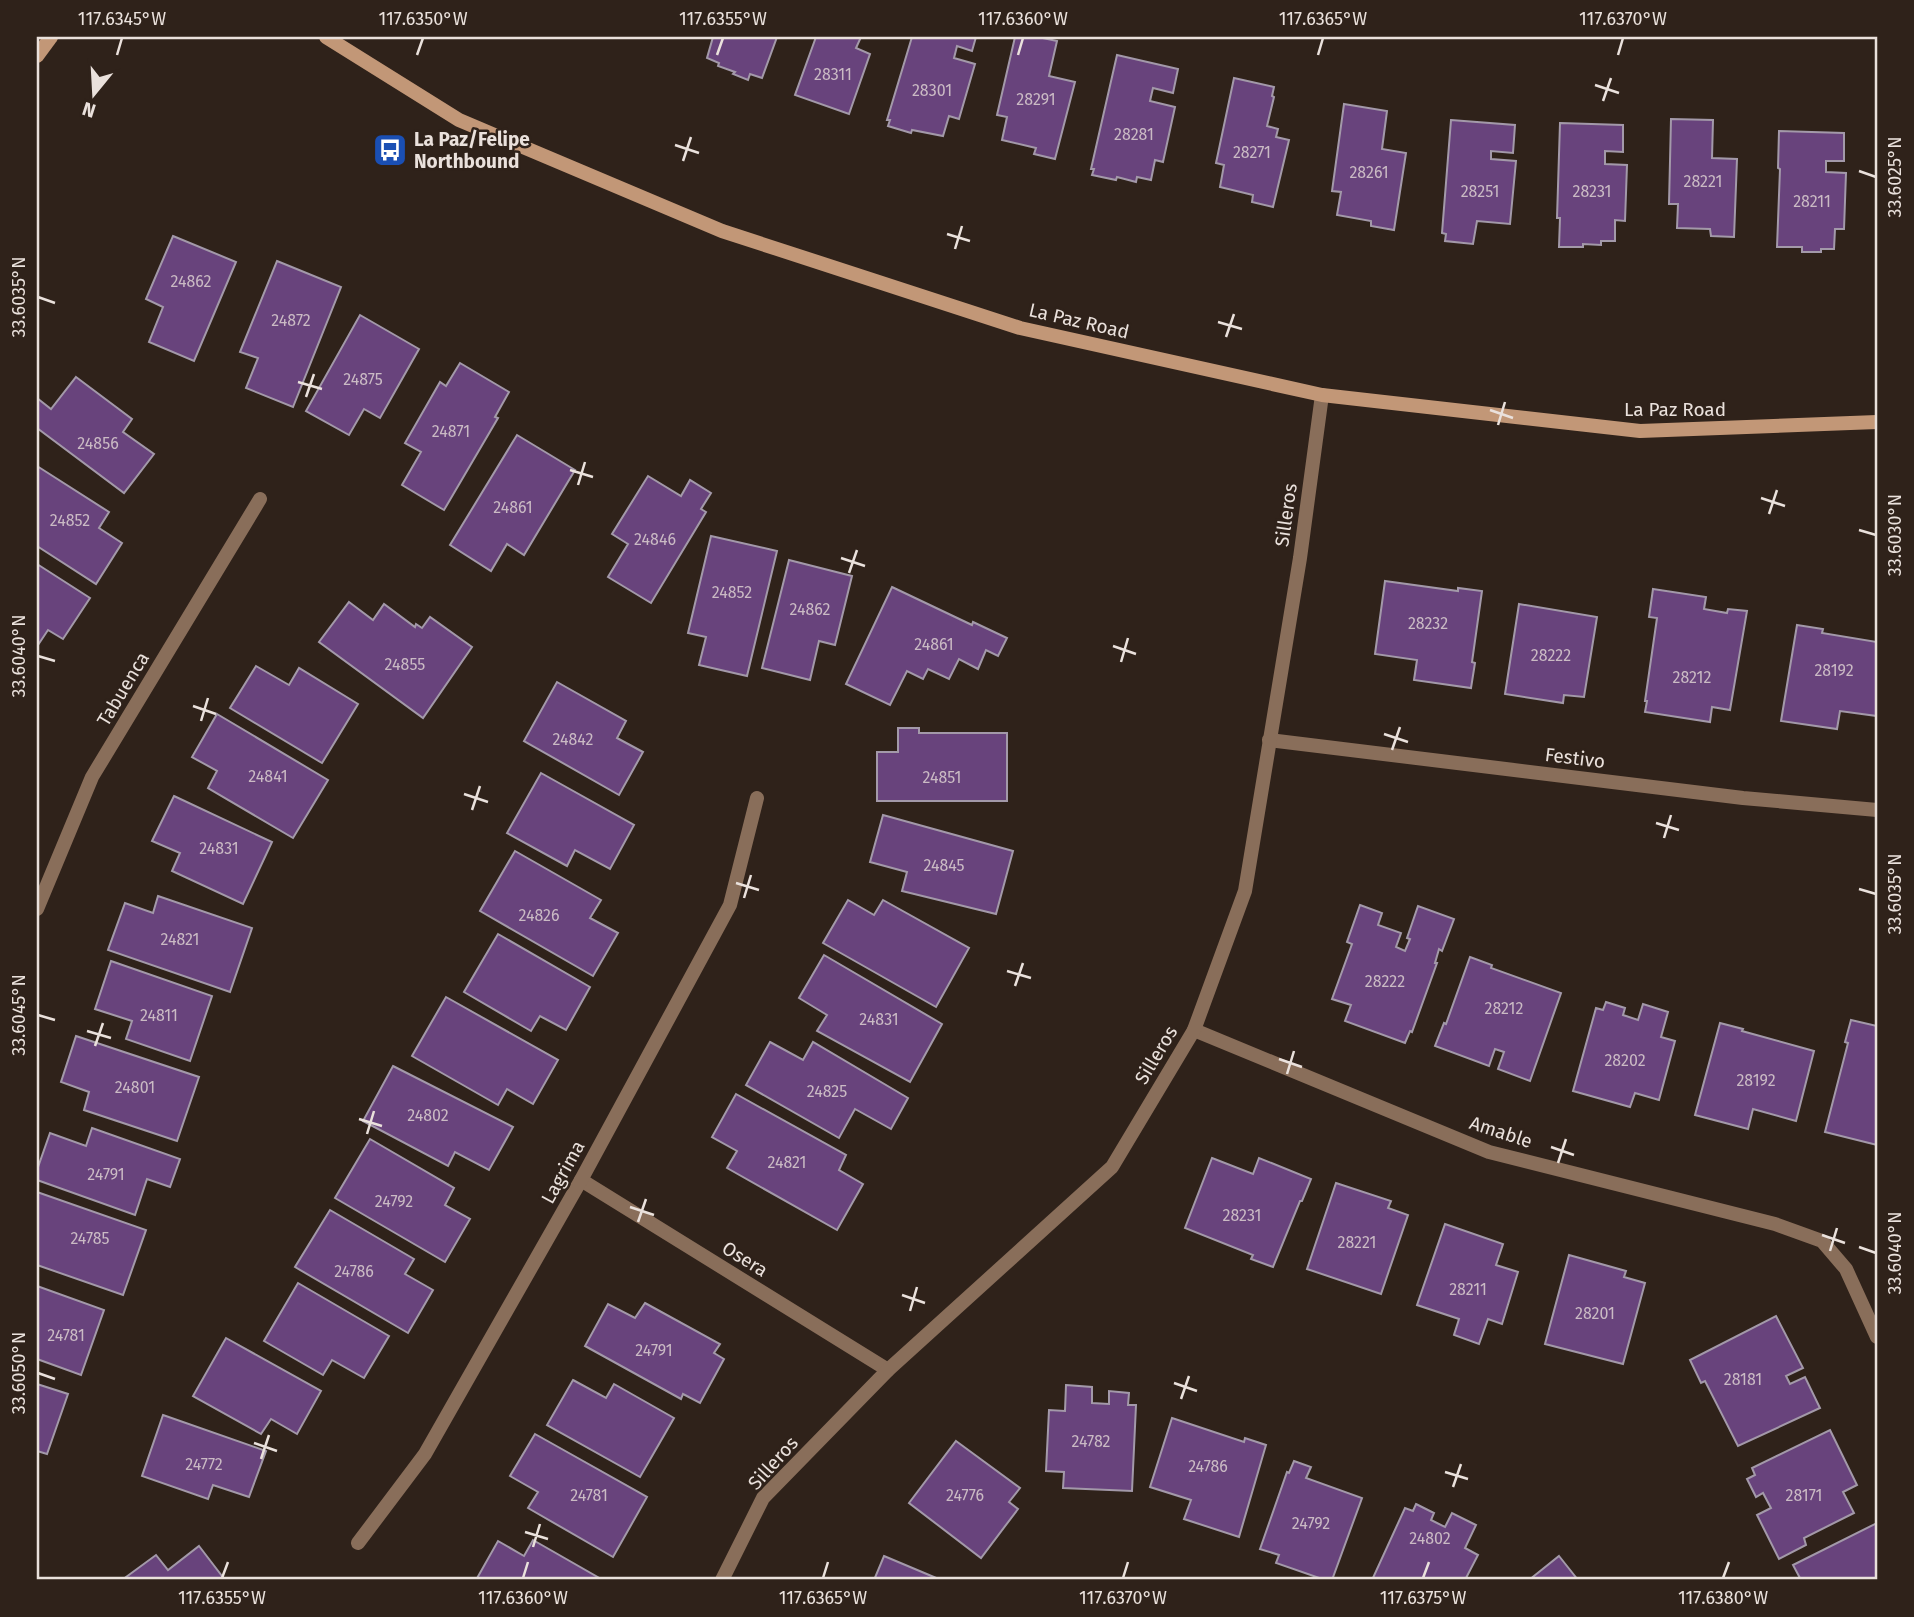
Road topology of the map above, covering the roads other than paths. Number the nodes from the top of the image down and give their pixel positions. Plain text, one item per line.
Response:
1 (51, 37) edge
2 (326, 37) edge
3 (37, 56) edge
4 (1322, 395) junction
5 (1877, 422) edge
6 (260, 499) dead end
7 (1269, 740) junction
8 (757, 798) dead end
9 (1877, 810) edge
10 (37, 909) edge
11 (1194, 1030) junction
12 (581, 1180) junction
13 (1877, 1337) edge
14 (888, 1370) junction
15 (358, 1543) dead end
16 (722, 1580) edge

1 - 3 main road
2 - 4 main road, La Paz Road
4 - 5 main road, La Paz Road
4 - 7 street, Silleros
6 - 10 street, Tabuenca
7 - 9 street, Festivo
7 - 11 street, Silleros
8 - 12 street, Lagrima
11 - 13 street, Amable
11 - 14 street, Silleros
12 - 14 street, Osera
12 - 15 street, Lagrima
14 - 16 street, Silleros

